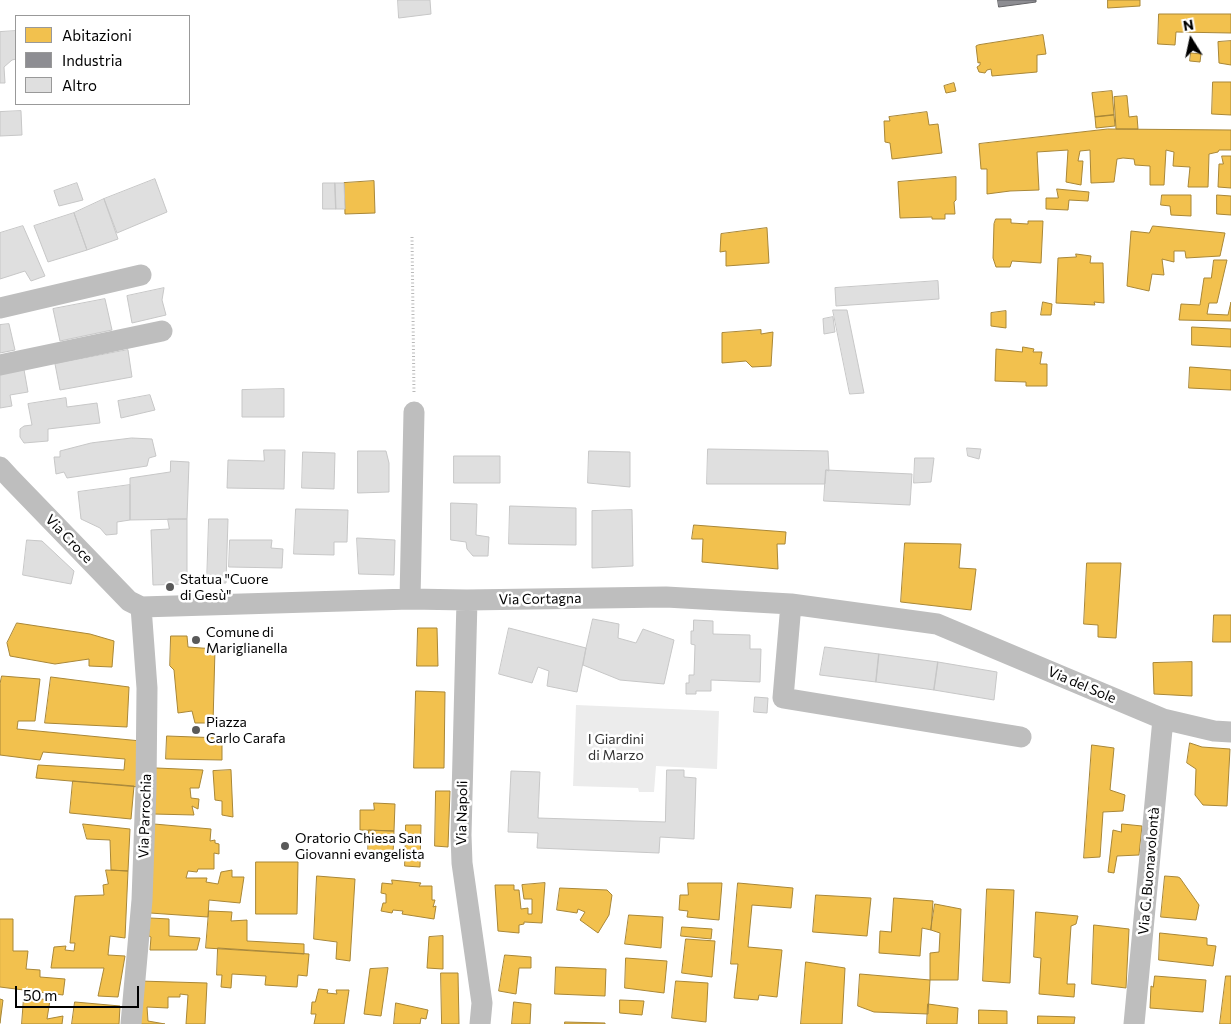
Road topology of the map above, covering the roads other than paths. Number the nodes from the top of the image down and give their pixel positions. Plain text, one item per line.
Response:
1 (141, 275) dead end
2 (0, 308) edge
3 (162, 331) dead end
4 (0, 365) edge
5 (414, 412) road end
6 (0, 467) edge
7 (410, 599) junction
8 (467, 600) junction
9 (790, 604) junction
10 (141, 607) junction
11 (938, 624) joint
12 (1163, 719) junction
13 (1231, 732) edge
14 (1021, 737) dead end
15 (131, 1024) edge
16 (480, 1024) edge
17 (1134, 1024) edge

1 - 2 street
3 - 4 street
5 - 7 street
6 - 10 street, Via Croce
7 - 8 street, Via Cortagna
7 - 10 street, Via Cortagna
8 - 9 street, Via Cortagna
8 - 16 street, Via Napoli
9 - 11 street, Via Cortagna
9 - 14 street
10 - 15 street, Via Parrochia
11 - 12 street, Via del Sole
12 - 13 street, Via del Sole
12 - 17 street, Via G. Buonavolontà

